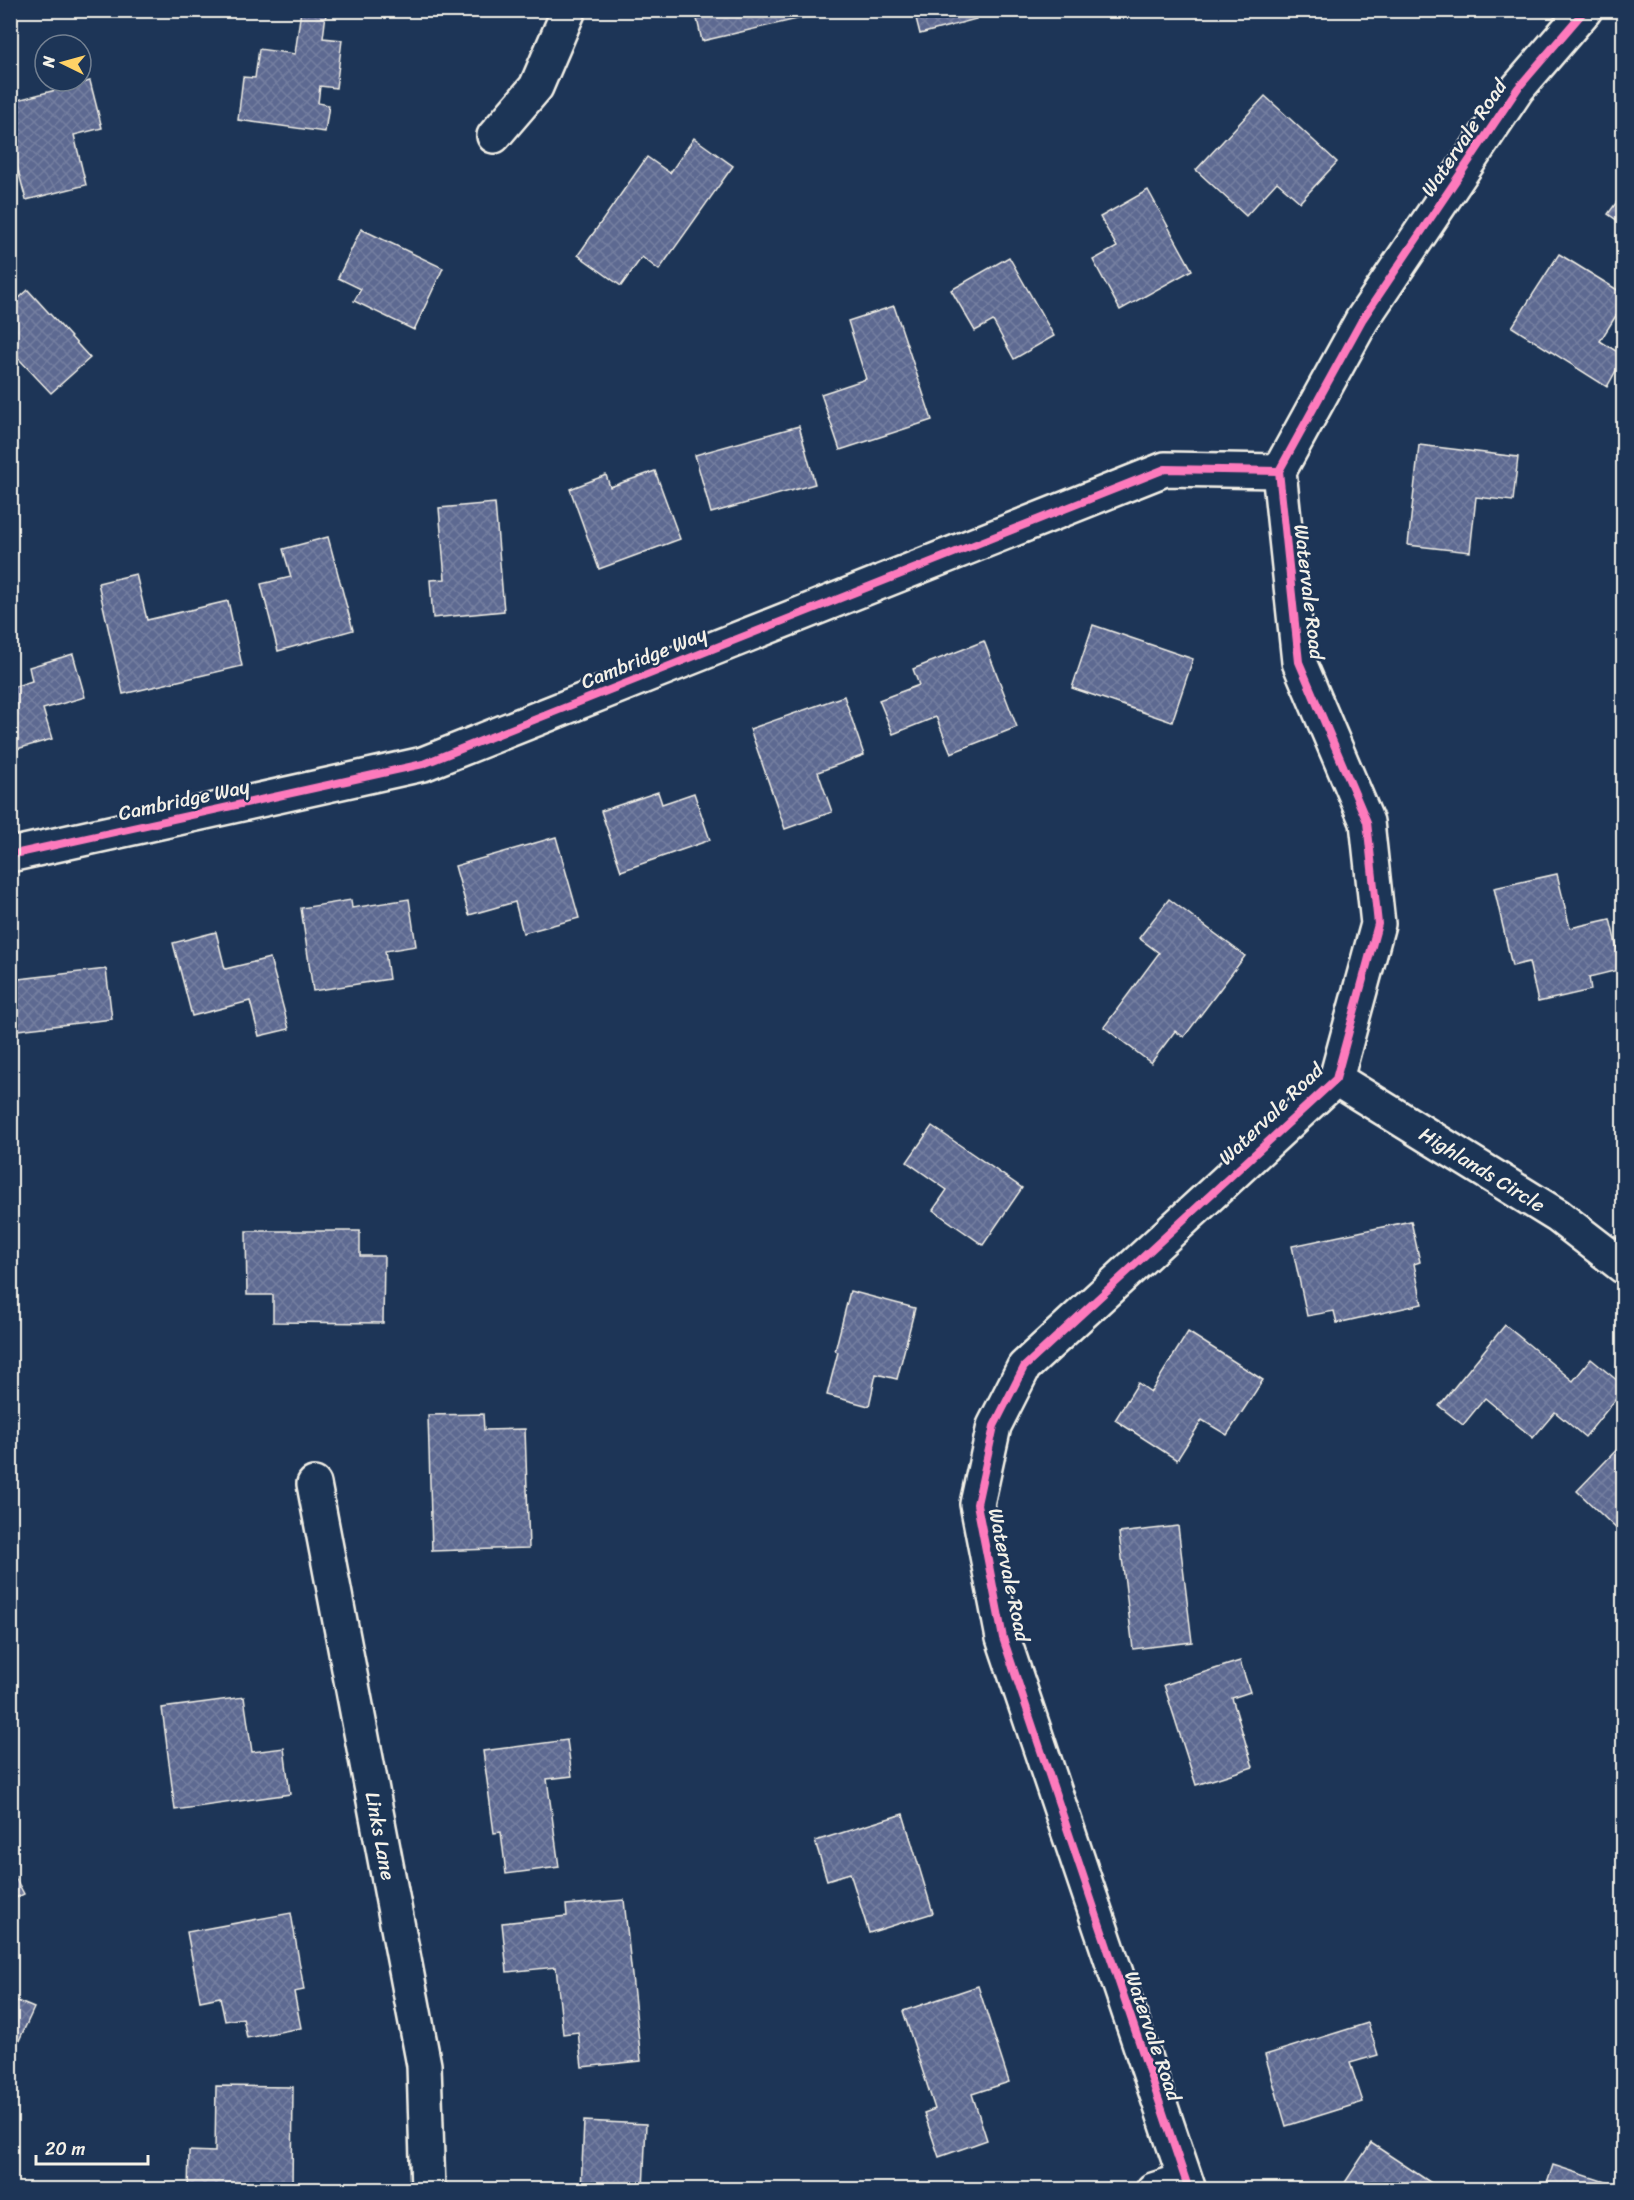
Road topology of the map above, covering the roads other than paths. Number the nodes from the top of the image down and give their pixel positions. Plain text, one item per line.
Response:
1 (569, 10) edge
2 (1585, 10) edge
3 (494, 136) dead end
4 (1279, 471) junction
5 (10, 855) edge
6 (1336, 1079) junction
7 (1623, 1267) edge
8 (314, 1484) dead end
9 (1187, 2185) edge
10 (428, 2190) edge
11 (1153, 2190) edge

1 - 3 street
2 - 4 street, Watervale Road
4 - 5 street, Cambridge Way
4 - 6 street, Watervale Road
6 - 7 street, Highlands Circle
6 - 9 street, Watervale Road
8 - 10 street, Links Lane
9 - 11 street

